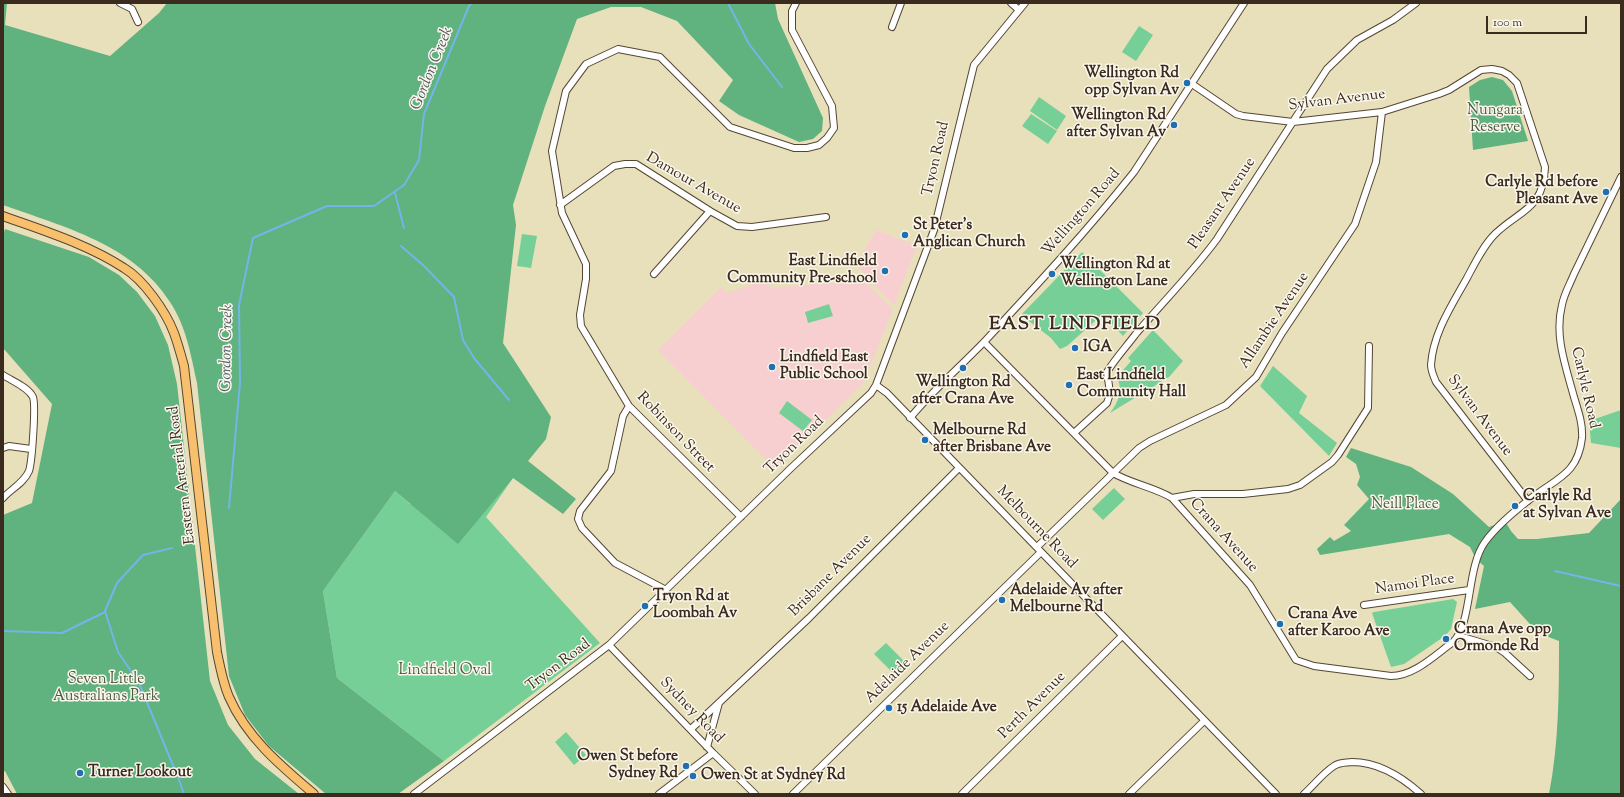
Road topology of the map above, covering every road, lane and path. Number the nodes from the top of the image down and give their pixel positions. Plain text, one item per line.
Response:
1 (120, 3) edge
2 (796, 3) edge
3 (901, 3) edge
4 (1011, 3) edge
5 (1025, 3) edge
6 (1244, 3) edge
7 (1416, 3) edge
8 (1019, 10) junction
9 (138, 22) dead end
10 (892, 27) dead end
11 (1192, 84) junction
12 (1382, 112) junction
13 (1293, 122) junction
14 (1621, 177) edge
15 (560, 205) junction
16 (710, 211) junction
17 (3, 216) edge
18 (826, 217) dead end
19 (654, 274) dead end
20 (984, 342) junction
21 (1369, 346) dead end
22 (3, 375) edge
23 (876, 385) junction
24 (629, 406) junction
25 (910, 418) junction
26 (1074, 433) junction
27 (3, 448) edge
28 (31, 449) junction
29 (959, 468) junction
30 (1113, 473) junction
31 (3, 498) edge
32 (1172, 498) junction
33 (1528, 501) junction
34 (741, 517) junction
35 (1039, 549) junction
36 (666, 590) junction
37 (1469, 590) junction
38 (1364, 605) dead end
39 (1122, 636) junction
40 (1459, 636) junction
41 (1454, 642) joint
42 (609, 645) junction
43 (1530, 676) dead end
44 (720, 702) junction
45 (1204, 721) junction
46 (691, 729) junction
47 (707, 747) junction
48 (713, 753) junction
49 (3, 787) edge
50 (8, 794) edge
51 (314, 794) edge
52 (414, 794) edge
53 (659, 794) edge
54 (755, 794) edge
55 (793, 794) edge
56 (962, 794) edge
57 (1129, 794) edge
58 (1276, 794) edge
59 (1304, 794) edge
60 (1421, 794) edge

1 - 9 street
2 - 15 street, Robinson Street
3 - 10 street
4 - 8 street
5 - 8 street, Tryon Road
6 - 11 street, Wellington Road
7 - 13 street, Pleasant Avenue
8 - 23 street, Tryon Road
11 - 13 street, Sylvan Avenue
11 - 20 street, Wellington Road
12 - 13 street, Sylvan Avenue
12 - 30 street, Allambie Avenue
12 - 33 street, Sylvan Avenue
13 - 26 street, Pleasant Avenue
14 - 33 street, Carlyle Road
15 - 16 street, Damour Avenue
15 - 24 street, Robinson Street
16 - 18 street, Damour Avenue
16 - 19 street
17 - 51 main road, Eastern Arterial Road
20 - 25 street, Wellington Road
20 - 26 street, Crana Avenue
21 - 32 street
22 - 28 street
23 - 25 street, Melbourne Road
23 - 34 street, Tryon Road
24 - 34 street, Robinson Street
24 - 36 street
25 - 29 street, Melbourne Road
26 - 30 street, Crana Avenue
27 - 28 street
28 - 31 street
29 - 35 street, Melbourne Road
29 - 44 street, Brisbane Avenue
30 - 32 street, Crana Avenue
30 - 35 street, Allambie Avenue
32 - 41 street, Crana Avenue
33 - 37 street, Carlyle Road
34 - 36 street, Tryon Road
35 - 39 street, Melbourne Road
35 - 55 street, Adelaide Avenue
36 - 42 street, Tryon Road
37 - 38 street, Namoi Place
37 - 40 street, Carlyle Road
39 - 45 street, Melbourne Road
39 - 56 street, Perth Avenue
40 - 41 street, Carlyle Road
40 - 43 street
42 - 46 street, Sydney Road
42 - 52 street, Tryon Road
44 - 46 street, Brisbane Avenue
44 - 47 street
45 - 57 street
45 - 58 street, Melbourne Road
46 - 47 street, Sydney Road
47 - 48 street, Sydney Road
48 - 53 street
48 - 54 street, Sydney Road
49 - 50 street
59 - 60 street

